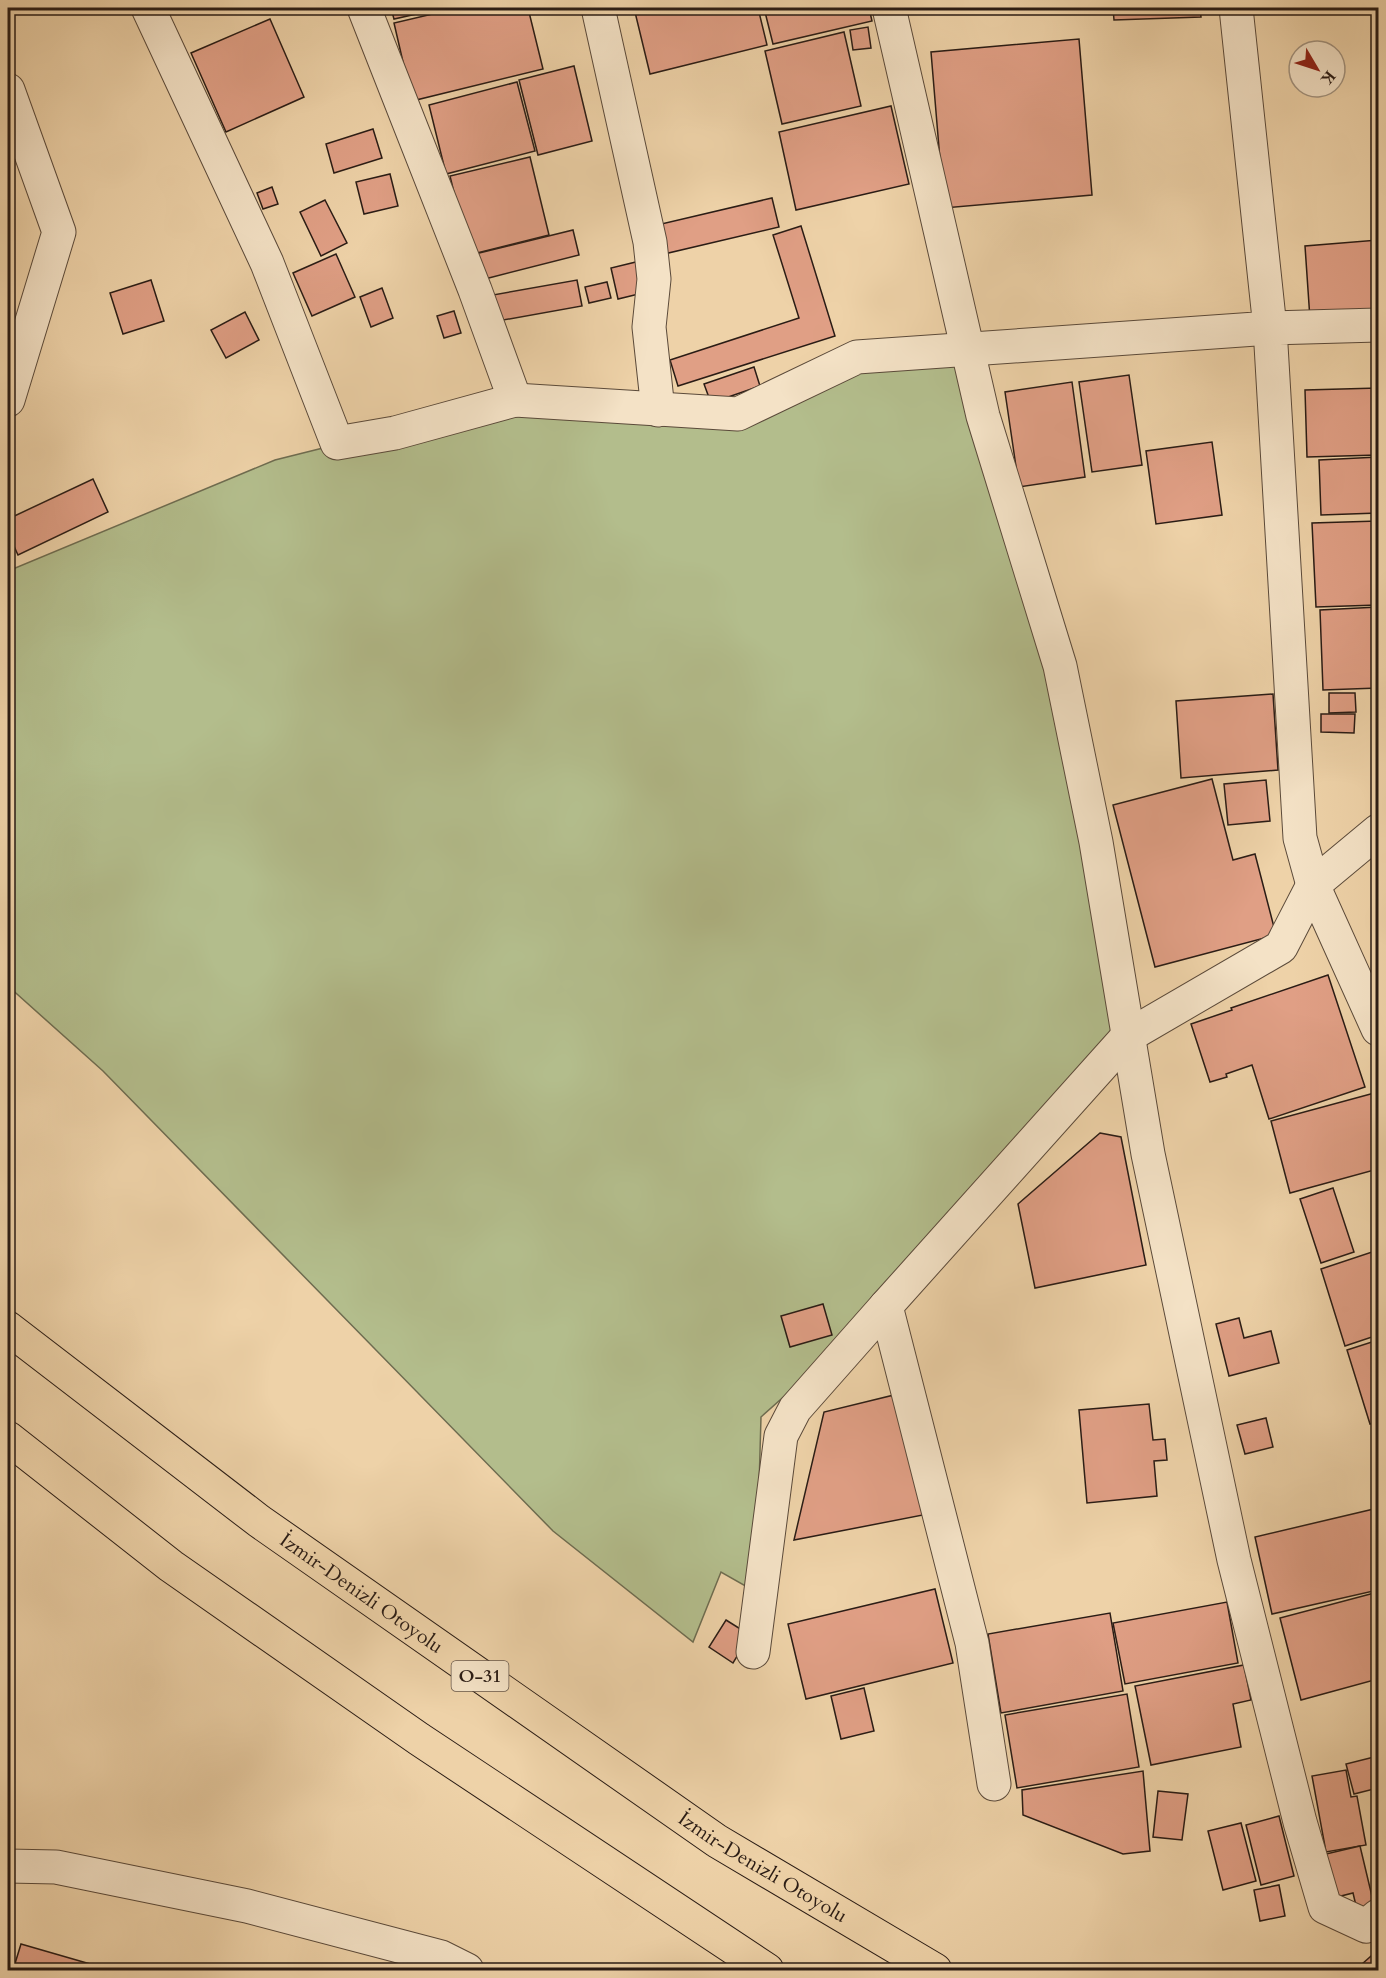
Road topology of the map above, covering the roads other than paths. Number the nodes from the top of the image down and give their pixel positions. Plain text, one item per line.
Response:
1 (148, 8) edge
2 (364, 8) edge
3 (598, 8) edge
4 (889, 8) edge
5 (1236, 8) edge
6 (8, 90) edge
7 (1378, 325) edge
8 (1270, 328) junction
9 (968, 349) junction
10 (8, 400) edge
11 (515, 400) junction
12 (658, 410) junction
13 (1378, 831) edge
14 (1313, 885) junction
15 (1378, 1029) edge
16 (1128, 1036) junction
17 (886, 1305) junction
18 (8, 1328) edge
19 (8, 1438) edge
20 (753, 1652) dead end
21 (994, 1784) dead end
22 (8, 1866) edge
23 (1378, 1916) edge
24 (467, 1971) edge
25 (766, 1971) edge
26 (935, 1971) edge

1 - 11 street
2 - 11 street
3 - 12 street
4 - 9 street
5 - 8 street
6 - 10 street
7 - 8 street
8 - 9 street
8 - 14 street
9 - 12 street
9 - 16 street
11 - 12 street
13 - 14 street
14 - 15 street
14 - 16 street
16 - 17 street
16 - 23 street
17 - 20 street
17 - 21 street
18 - 26 highway, İzmir-Denizli Otoyolu / O-31
19 - 25 highway
22 - 24 street

